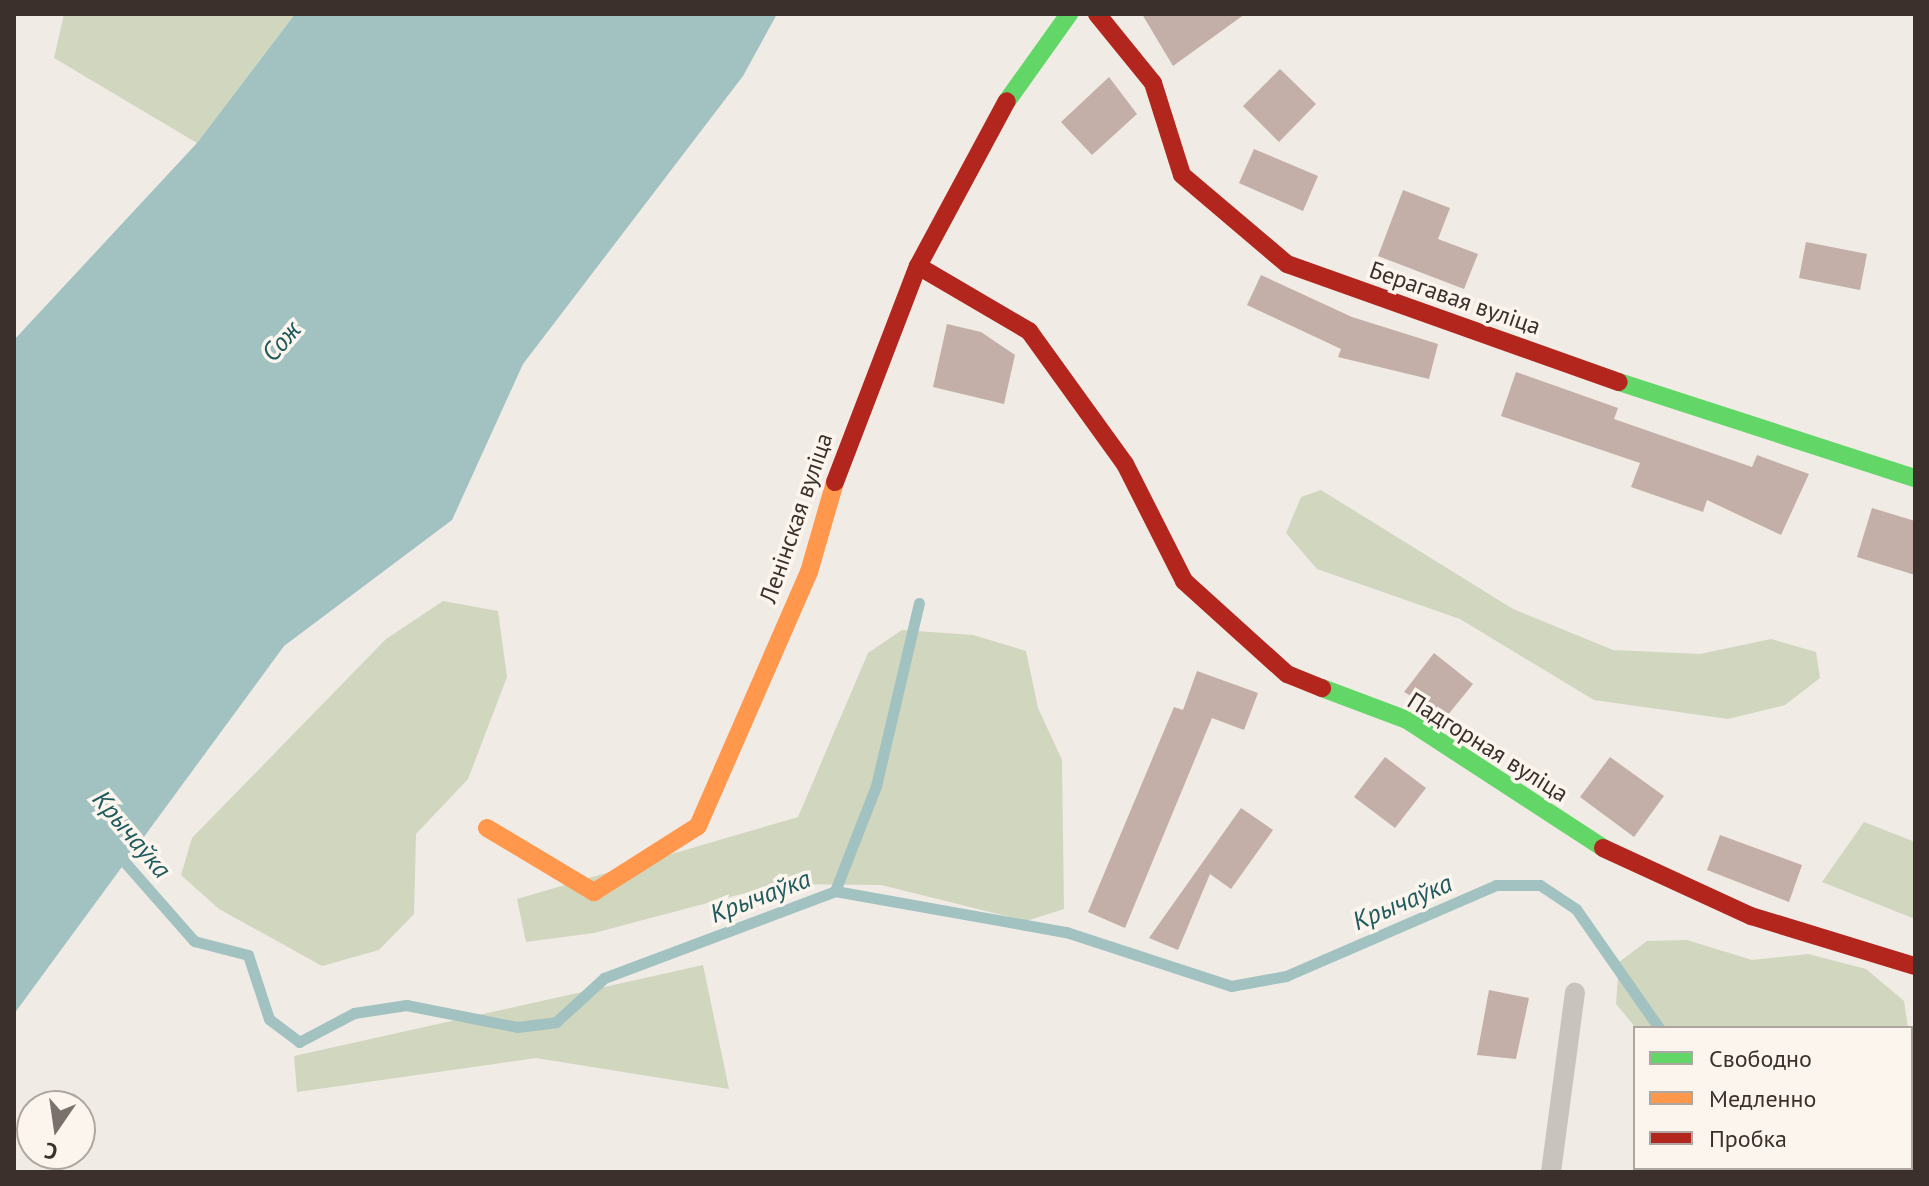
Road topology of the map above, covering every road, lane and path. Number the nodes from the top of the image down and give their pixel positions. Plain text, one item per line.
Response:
1 (1069, 14) edge
2 (1097, 14) edge
3 (918, 266) junction
4 (1915, 478) edge
5 (487, 828) dead end
6 (1915, 966) edge
7 (1575, 993) dead end
8 (1551, 1172) edge

1 - 3 street, Ленінская вуліца
2 - 4 street, Берагавая вуліца
3 - 5 street, Ленінская вуліца
3 - 6 street, Падгорная вуліца
7 - 8 lane

